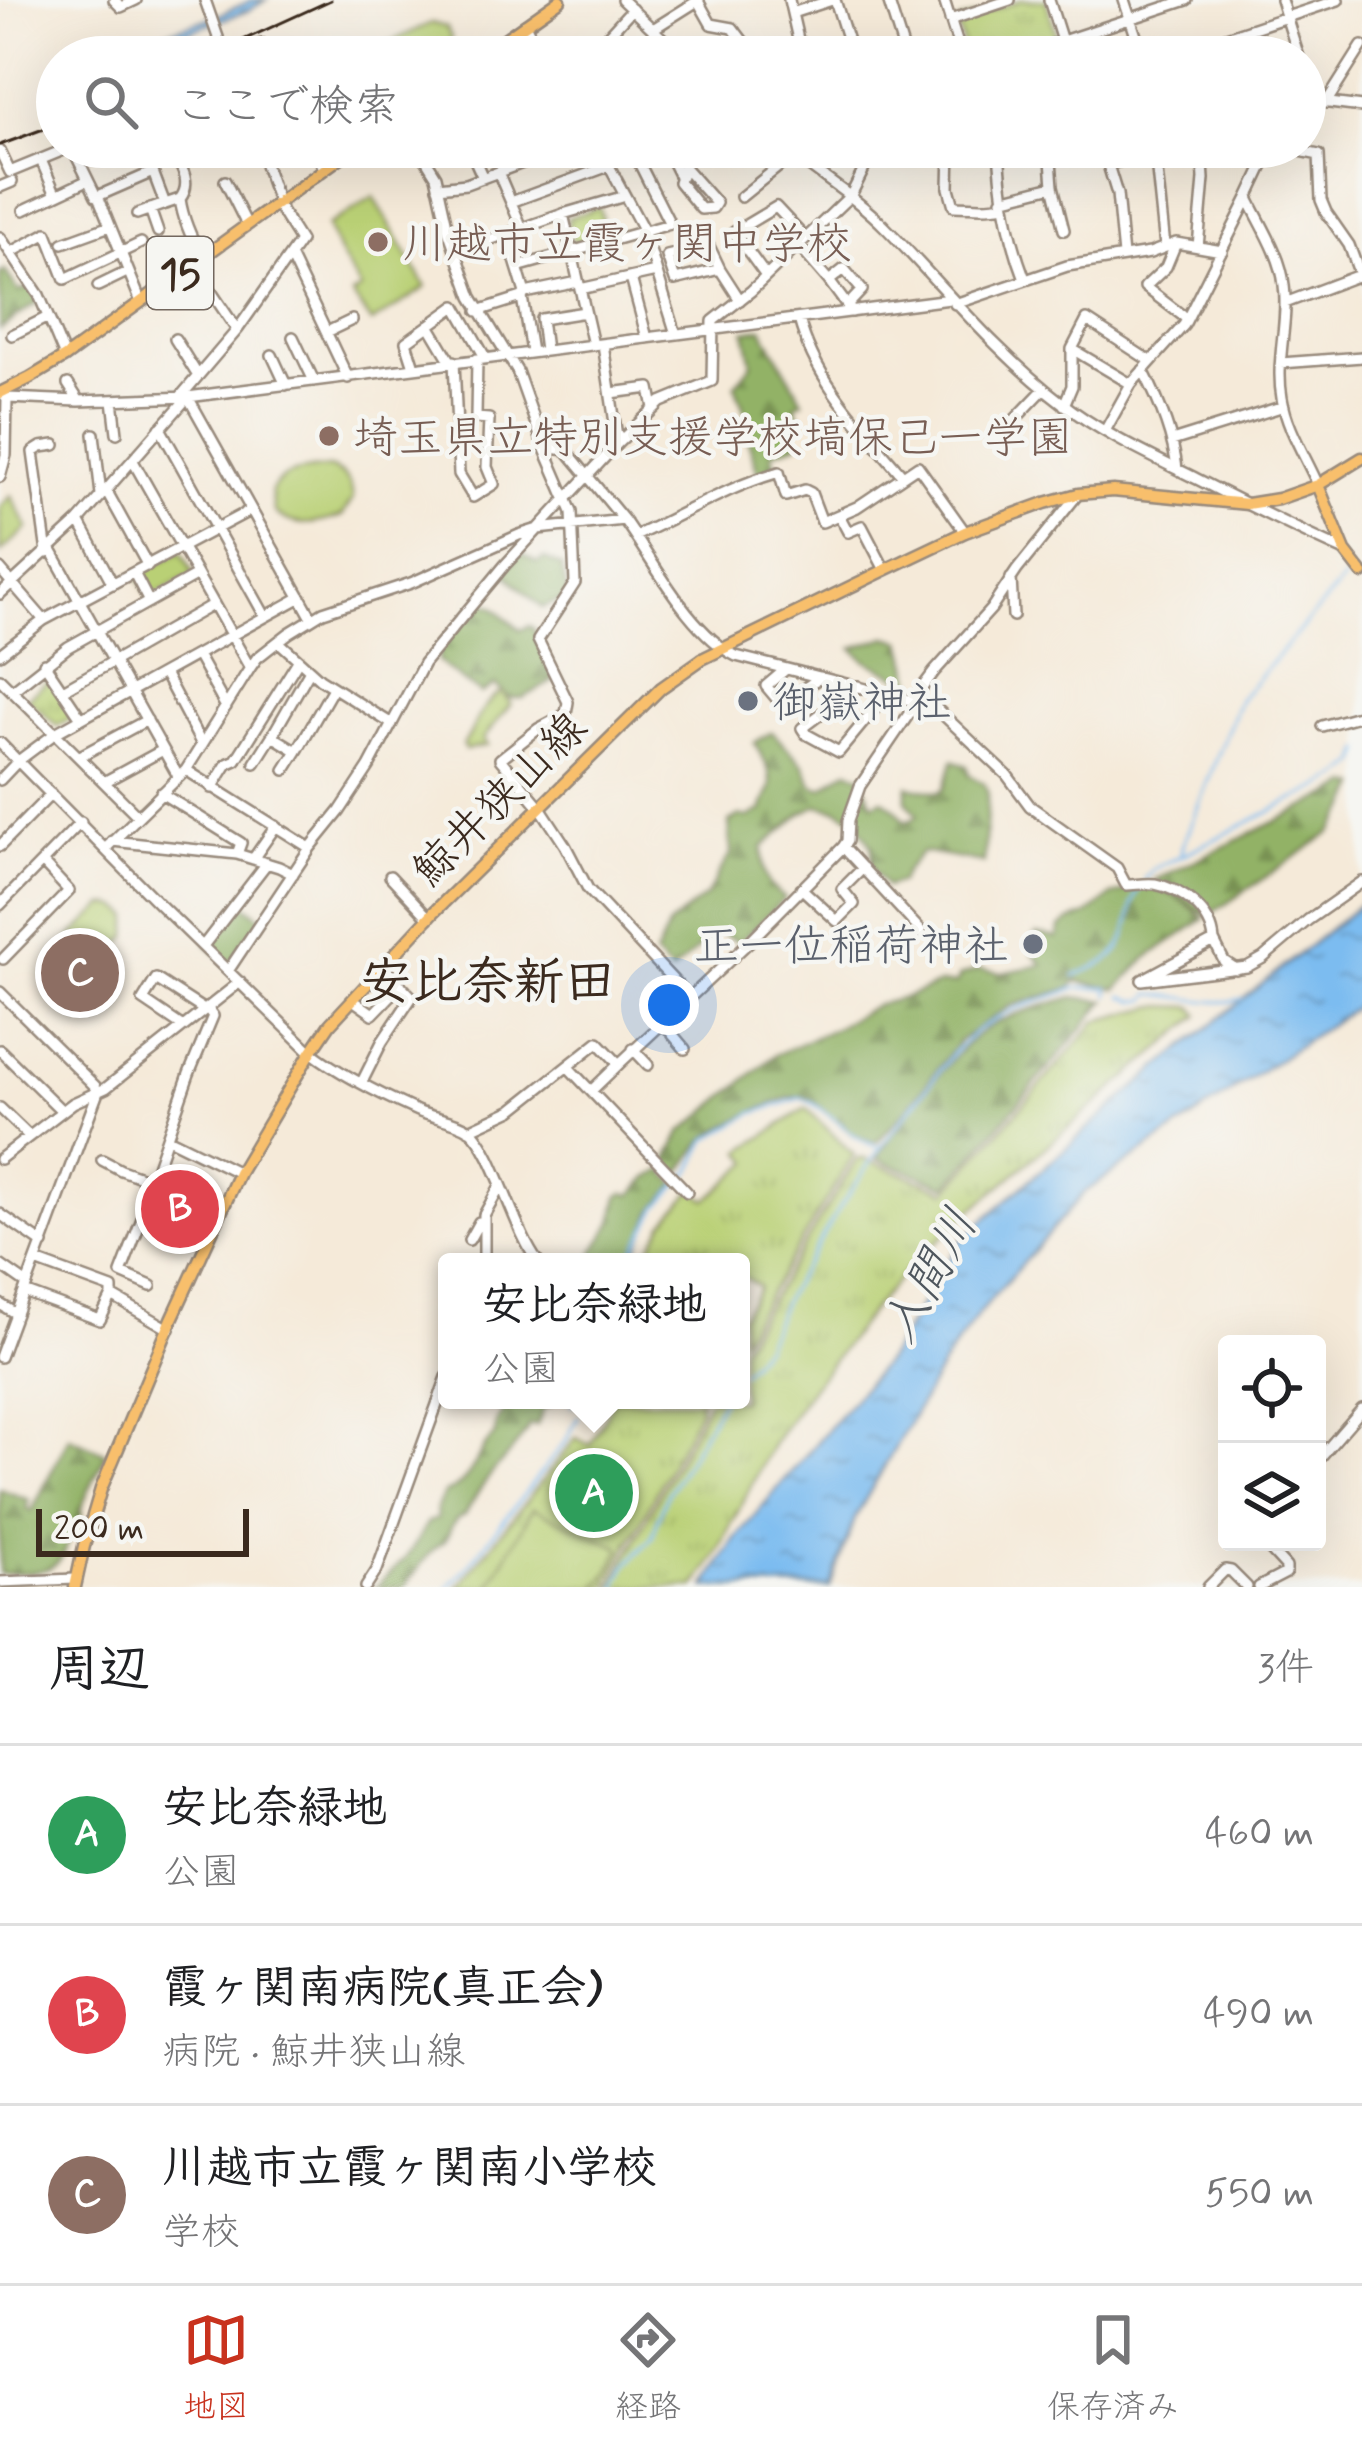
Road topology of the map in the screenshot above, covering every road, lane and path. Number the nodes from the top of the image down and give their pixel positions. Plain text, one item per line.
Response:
1 (114, 0) edge
2 (136, 0) edge
3 (560, 0) edge
4 (622, 0) edge
5 (698, 0) edge
6 (789, 0) edge
7 (833, 0) edge
8 (888, 0) edge
9 (944, 0) edge
10 (1010, 0) edge
11 (1049, 0) edge
12 (1124, 0) edge
13 (1186, 0) edge
14 (1281, 0) edge
15 (1337, 0) edge
16 (206, 3) edge
17 (632, 9) junction
18 (792, 13) junction
19 (1287, 17) junction
20 (1131, 19) junction
21 (950, 20) junction
22 (525, 24) junction
23 (653, 29) junction
24 (218, 36) edge
25 (508, 36) edge
26 (531, 36) edge
27 (607, 36) edge
28 (659, 36) edge
29 (739, 36) edge
30 (797, 36) edge
31 (846, 36) edge
32 (899, 36) edge
33 (955, 36) edge
34 (1060, 36) edge
35 (1078, 36) edge
36 (1136, 36) edge
37 (1230, 36) edge
38 (1293, 36) edge
39 (1362, 46) edge
40 (1326, 103) joint
41 (1362, 107) edge
42 (0, 151) edge
43 (36, 162) edge
44 (44, 168) edge
45 (82, 168) edge
46 (180, 168) edge
47 (266, 168) edge
48 (327, 168) edge
49 (431, 168) edge
50 (478, 168) edge
51 (507, 168) edge
52 (604, 168) edge
53 (610, 168) edge
54 (642, 168) edge
55 (774, 168) edge
56 (817, 168) edge
57 (864, 168) edge
58 (950, 168) edge
59 (1000, 168) edge
60 (1052, 168) edge
61 (1109, 168) edge
62 (1157, 168) edge
63 (1202, 168) edge
64 (1264, 168) edge
65 (1320, 168) edge
66 (324, 170) joint
67 (498, 172) junction
68 (483, 178) junction
69 (88, 180) junction
70 (12, 182) dead end
71 (225, 182) dead end
72 (1053, 186) junction
73 (0, 187) edge
74 (438, 187) junction
75 (56, 195) junction
76 (851, 195) junction
77 (98, 196) junction
78 (625, 196) junction
79 (741, 197) dead end
80 (1248, 198) junction
81 (181, 199) junction
82 (512, 202) junction
83 (1002, 202) junction
84 (277, 203) junction
85 (164, 204) junction
86 (150, 209) junction
87 (23, 210) dead end
88 (136, 214) dead end
89 (563, 214) junction
90 (247, 225) junction
91 (110, 226) junction
92 (522, 228) junction
93 (1064, 230) dead end
94 (644, 231) junction
95 (158, 232) dead end
96 (734, 232) junction
97 (506, 234) junction
98 (800, 241) junction
99 (64, 243) dead end
100 (141, 243) dead end
101 (1171, 245) junction
102 (4, 246) edge
103 (709, 246) junction
104 (1198, 247) junction
105 (455, 251) junction
106 (571, 251) junction
107 (1222, 251) junction
108 (120, 254) junction
109 (290, 256) junction
110 (1123, 256) junction
111 (202, 257) junction
112 (518, 267) junction
113 (720, 269) junction
114 (127, 272) junction
115 (656, 272) junction
116 (766, 276) junction
117 (1361, 277) edge
118 (632, 278) junction
119 (1025, 279) junction
120 (829, 281) junction
121 (206, 284) dead end
122 (579, 285) junction
123 (98, 286) dead end
124 (523, 295) junction
125 (740, 300) junction
126 (952, 301) junction
127 (141, 302) junction
128 (926, 303) junction
129 (1285, 304) junction
130 (849, 309) junction
131 (478, 311) junction
132 (585, 312) junction
133 (48, 317) junction
134 (931, 317) dead end
135 (799, 319) junction
136 (1187, 319) junction
137 (352, 320) dead end
138 (429, 325) junction
139 (237, 330) junction
140 (711, 330) junction
141 (327, 332) junction
142 (676, 334) junction
143 (12, 335) dead end
144 (293, 338) dead end
145 (647, 338) junction
146 (175, 340) dead end
147 (598, 344) junction
148 (1072, 349) junction
149 (545, 350) junction
150 (531, 352) junction
151 (272, 355) dead end
152 (507, 355) junction
153 (65, 357) junction
154 (1362, 357) edge
155 (481, 358) junction
156 (452, 361) junction
157 (1281, 362) junction
158 (1147, 365) junction
159 (414, 368) junction
160 (198, 376) junction
161 (348, 378) junction
162 (314, 381) junction
163 (68, 384) dead end
164 (1131, 384) junction
165 (286, 385) junction
166 (1044, 389) junction
167 (611, 393) junction
168 (3, 394) edge
169 (1173, 394) dead end
170 (184, 397) junction
171 (1158, 398) junction
172 (113, 400) junction
173 (79, 401) junction
174 (1064, 405) junction
175 (1284, 406) junction
176 (655, 408) junction
177 (160, 428) junction
178 (1105, 431) junction
179 (117, 433) dead end
180 (94, 434) dead end
181 (1002, 434) dead end
182 (1172, 441) junction
183 (618, 442) junction
184 (55, 446) dead end
185 (544, 447) junction
186 (33, 452) junction
187 (6, 455) junction
188 (1362, 458) edge
189 (133, 461) junction
190 (1177, 469) junction
191 (903, 476) junction
192 (0, 477) edge
193 (587, 478) junction
194 (1207, 484) junction
195 (1318, 485) junction
196 (104, 493) junction
197 (1078, 494) junction
198 (1201, 499) junction
199 (568, 500) junction
200 (1247, 504) junction
201 (857, 507) junction
202 (251, 510) junction
203 (839, 514) junction
204 (624, 520) junction
205 (79, 521) junction
206 (862, 526) junction
207 (573, 527) junction
208 (1291, 527) junction
209 (217, 529) junction
210 (538, 530) junction
211 (965, 532) junction
212 (635, 536) junction
213 (183, 548) junction
214 (1345, 551) junction
215 (49, 552) junction
216 (148, 566) junction
217 (0, 569) edge
218 (1359, 569) edge
219 (885, 570) junction
220 (134, 573) junction
221 (197, 574) junction
222 (1011, 578) junction
223 (13, 583) junction
224 (113, 584) junction
225 (0, 594) edge
226 (301, 597) junction
227 (80, 602) junction
228 (149, 602) junction
229 (214, 604) junction
230 (266, 616) junction
231 (1013, 616) dead end
232 (312, 618) junction
233 (44, 620) junction
234 (96, 630) junction
235 (232, 635) junction
236 (278, 642) junction
237 (723, 649) junction
238 (0, 654) edge
239 (197, 656) junction
240 (113, 661) junction
241 (298, 661) junction
242 (44, 663) junction
243 (250, 668) junction
244 (786, 669) junction
245 (310, 670) junction
246 (164, 673) junction
247 (820, 677) junction
248 (0, 679) edge
249 (858, 686) junction
250 (333, 688) junction
251 (63, 690) junction
252 (12, 691) junction
253 (131, 691) junction
254 (887, 694) junction
255 (915, 701) junction
256 (226, 707) junction
257 (1362, 715) edge
258 (81, 718) junction
259 (147, 720) junction
260 (392, 724) junction
261 (1322, 726) dead end
262 (57, 732) junction
263 (272, 736) junction
264 (0, 743) edge
265 (202, 745) junction
266 (163, 750) junction
267 (297, 751) junction
268 (80, 756) junction
269 (18, 761) junction
270 (255, 763) dead end
271 (285, 770) dead end
272 (182, 773) junction
273 (0, 779) edge
274 (106, 781) junction
275 (212, 788) junction
276 (161, 793) junction
277 (51, 794) junction
278 (540, 807) junction
279 (137, 815) junction
280 (81, 822) junction
281 (276, 826) junction
282 (109, 845) junction
283 (0, 846) edge
284 (310, 848) junction
285 (843, 848) junction
286 (237, 854) junction
287 (253, 859) junction
288 (42, 862) junction
289 (267, 863) junction
290 (863, 868) junction
291 (293, 874) junction
292 (390, 876) dead end
293 (1362, 882) edge
294 (801, 889) junction
295 (0, 904) edge
296 (429, 918) junction
297 (1214, 941) junction
298 (202, 946) junction
299 (890, 952) dead end
300 (1, 957) edge
301 (383, 967) junction
302 (12, 968) dead end
303 (1236, 969) junction
304 (228, 971) junction
305 (240, 982) junction
306 (401, 985) junction
307 (2, 998) edge
308 (690, 998) junction
309 (353, 1000) junction
310 (206, 1009) junction
311 (663, 1023) junction
312 (182, 1027) junction
313 (633, 1049) junction
314 (685, 1049) dead end
315 (0, 1050) edge
316 (311, 1052) junction
317 (619, 1064) junction
318 (648, 1065) dead end
319 (568, 1067) junction
320 (362, 1082) junction
321 (591, 1091) junction
322 (98, 1092) junction
323 (0, 1108) edge
324 (62, 1111) junction
325 (469, 1130) junction
326 (29, 1136) junction
327 (168, 1138) junction
328 (0, 1159) edge
329 (102, 1160) dead end
330 (239, 1173) junction
331 (152, 1181) junction
332 (500, 1186) junction
333 (682, 1186) dead end
334 (0, 1214) edge
335 (483, 1222) junction
336 (469, 1240) dead end
337 (43, 1244) junction
338 (484, 1253) edge
339 (532, 1253) edge
340 (36, 1262) junction
341 (0, 1265) edge
342 (151, 1286) dead end
343 (26, 1288) junction
344 (112, 1296) junction
345 (0, 1304) edge
346 (16, 1314) junction
347 (169, 1329) junction
348 (0, 1354) edge
349 (438, 1402) edge
350 (1362, 1408) edge
351 (1326, 1450) edge
352 (1271, 1551) edge
353 (0, 1582) edge
354 (44, 1583) edge
355 (75, 1583) edge
356 (366, 1587) edge
357 (1208, 1587) edge
358 (1247, 1587) edge
359 (1259, 1587) edge

1 - 2 street
3 - 22 main road
4 - 17 street
5 - 23 street
5 - 29 street
6 - 18 street
7 - 18 street
7 - 31 street
8 - 32 street
9 - 21 street
10 - 21 street
11 - 34 street
12 - 20 street
13 - 20 street
14 - 19 street
15 - 19 street
16 - 24 street
17 - 23 street
17 - 27 street
18 - 30 street
19 - 37 street
19 - 38 street
20 - 35 street
20 - 36 street
21 - 33 street
22 - 25 main road
22 - 26 street
23 - 28 street
39 - 40 street
40 - 41 street
42 - 43 street
44 - 75 street
45 - 69 street
46 - 81 street
47 - 84 street
48 - 66 main road, 15
49 - 74 street
50 - 68 street
51 - 67 street
52 - 82 street
53 - 78 street
54 - 94 street
55 - 79 street
56 - 76 street
57 - 76 street
58 - 83 street
59 - 83 street
60 - 72 street
61 - 110 street
62 - 101 street
63 - 104 street
64 - 80 street
65 - 117 street
66 - 84 main road, 15
67 - 68 street
67 - 82 street
68 - 74 street
69 - 75 street
69 - 77 street
70 - 73 street
71 - 90 street
72 - 83 street
72 - 93 street
74 - 105 street
75 - 87 street
76 - 98 street
76 - 126 street
77 - 85 street
77 - 91 street
78 - 89 street
78 - 94 street
80 - 107 street
80 - 129 street
81 - 85 street
81 - 111 street
82 - 92 street
83 - 119 street
84 - 90 main road, 15
84 - 109 street
85 - 86 street
86 - 88 street
86 - 95 street
89 - 92 street
89 - 106 street
90 - 111 main road, 15
91 - 99 street
91 - 108 street
92 - 97 street
94 - 106 street
94 - 115 street
96 - 98 street
96 - 103 street
96 - 116 street
97 - 105 street
97 - 112 street
98 - 116 street
98 - 120 street
100 - 108 street
101 - 104 street
101 - 110 street
101 - 136 street
102 - 108 street
102 - 133 street
103 - 113 street
103 - 113 street
104 - 107 street
105 - 131 street
106 - 112 street
106 - 122 street
107 - 136 street
108 - 114 street
109 - 139 street
109 - 141 street
110 - 119 street
111 - 127 main road, 15
112 - 124 street
113 - 125 street
114 - 123 street
114 - 127 street
115 - 118 street
115 - 142 street
116 - 125 street
117 - 129 street
118 - 122 street
118 - 145 street
119 - 126 street
120 - 130 street
120 - 130 street
121 - 139 street
122 - 124 street
122 - 132 street
124 - 131 street
124 - 150 street
125 - 140 street
126 - 128 street
126 - 166 street
127 - 153 main road, 15
128 - 130 street
128 - 134 street
129 - 157 street
130 - 135 street
131 - 152 street
132 - 147 street
132 - 149 street
133 - 143 street
133 - 153 street
135 - 140 street
135 - 191 street
136 - 158 street
137 - 141 street
138 - 155 street
138 - 156 street
138 - 159 street
139 - 160 street
140 - 142 street
140 - 176 street
141 - 161 street
142 - 145 street
144 - 162 street
145 - 147 street
146 - 160 street
147 - 149 street
147 - 167 street
148 - 158 street
148 - 164 street
148 - 174 street
149 - 150 street
150 - 152 street
151 - 165 street
152 - 155 street
152 - 185 street
153 - 168 main road, 15
154 - 157 street
155 - 156 street
155 - 156 street
156 - 159 street
157 - 175 street
158 - 164 street
158 - 171 street
159 - 161 street
160 - 170 street
161 - 162 street
162 - 165 street
163 - 173 street
164 - 178 street
165 - 170 street
166 - 174 street
166 - 181 street
167 - 176 street
167 - 183 street
168 - 173 street
168 - 187 street
169 - 171 street
170 - 172 street
170 - 177 street
170 - 202 street
171 - 182 street
172 - 173 street
172 - 179 street
174 - 178 street
175 - 182 street
175 - 195 street
176 - 183 street
177 - 189 street
177 - 209 street
178 - 190 street
180 - 196 street
182 - 190 street
183 - 193 street
184 - 186 street
185 - 193 street
185 - 199 street
186 - 187 street
186 - 215 street
187 - 192 street
188 - 195 main road, 鯨井狭山線
189 - 196 street
189 - 213 street
190 - 194 street
191 - 201 street
191 - 211 street
193 - 199 street
193 - 204 street
194 - 198 street
194 - 200 street
195 - 200 main road, 鯨井狭山線
195 - 214 main road
196 - 205 street
196 - 216 street
197 - 198 main road, 鯨井狭山線
197 - 211 main road, 鯨井狭山線
197 - 222 street
198 - 200 main road, 鯨井狭山線
199 - 207 street
199 - 210 street
200 - 208 street
201 - 203 street
201 - 206 street
202 - 209 street
202 - 226 street
203 - 206 street
203 - 212 street
204 - 207 street
204 - 212 street
205 - 215 street
205 - 224 street
206 - 219 street
207 - 210 street
207 - 278 street
208 - 214 street
208 - 218 street
209 - 213 street
209 - 230 street
210 - 232 street
210 - 260 street
211 - 219 main road, 鯨井狭山線
212 - 237 street
213 - 216 street
213 - 221 street
214 - 218 main road
215 - 223 street
215 - 227 street
216 - 220 street
217 - 223 street
219 - 237 main road, 鯨井狭山線
220 - 224 street
220 - 228 street
221 - 228 street
221 - 229 street
222 - 231 street
222 - 255 street
223 - 225 street
223 - 233 street
224 - 227 street
226 - 230 street
226 - 232 street
227 - 233 street
227 - 234 street
228 - 234 street
229 - 235 street
229 - 240 street
230 - 235 street
232 - 236 street
233 - 238 street
234 - 240 street
234 - 242 street
235 - 239 street
235 - 243 street
236 - 241 street
236 - 243 street
237 - 244 street
237 - 278 main road, 鯨井狭山線
239 - 246 street
239 - 256 street
240 - 251 street
240 - 253 street
241 - 245 street
241 - 275 street
242 - 251 street
242 - 252 street
243 - 256 street
244 - 247 street
244 - 247 street
245 - 250 street
245 - 263 street
246 - 253 street
246 - 265 street
247 - 249 street
248 - 252 street
249 - 254 street
249 - 254 street
250 - 260 street
250 - 267 street
251 - 258 street
252 - 262 street
253 - 258 street
253 - 259 street
254 - 255 street
255 - 285 street
255 - 297 street
256 - 265 street
257 - 261 street
258 - 262 street
259 - 266 street
259 - 268 street
260 - 284 street
262 - 268 street
262 - 269 street
263 - 267 street
263 - 270 street
264 - 269 street
265 - 272 street
266 - 272 street
266 - 274 street
267 - 271 street
268 - 274 street
269 - 273 street
269 - 277 street
272 - 275 street
272 - 276 street
274 - 279 street
275 - 281 street
276 - 279 street
276 - 286 street
277 - 280 street
277 - 283 street
278 - 296 main road, 鯨井狭山線
278 - 308 street
279 - 282 street
280 - 282 street
280 - 288 street
281 - 284 street
281 - 287 street
282 - 286 street
282 - 298 street
284 - 291 street
285 - 290 street
285 - 294 street
286 - 287 street
287 - 289 street
288 - 295 street
288 - 300 street
289 - 291 street
289 - 298 street
290 - 294 street
290 - 299 street
291 - 304 street
292 - 296 street
293 - 303 street
294 - 308 street
296 - 301 main road, 鯨井狭山線
297 - 303 street
297 - 303 street
298 - 304 street
300 - 302 street
301 - 306 street
301 - 309 main road, 鯨井狭山線
304 - 305 street
305 - 310 street
305 - 316 street
306 - 309 street
306 - 320 street
307 - 322 street
308 - 311 street
309 - 316 main road, 鯨井狭山線
310 - 312 street
310 - 312 street
310 - 327 street
311 - 313 street
311 - 314 street
312 - 322 street
313 - 317 street
313 - 318 street
315 - 324 street
316 - 320 street
316 - 330 main road, 鯨井狭山線
317 - 319 street
317 - 321 street
319 - 321 street
319 - 325 street
320 - 325 street
321 - 333 street
322 - 324 street
322 - 337 street
323 - 326 street
324 - 326 street
325 - 332 street
326 - 328 street
327 - 330 street
327 - 331 street
329 - 331 street
330 - 347 main road, 鯨井狭山線
331 - 342 street
332 - 335 street
332 - 339 street
334 - 337 street
335 - 336 street
335 - 338 street
337 - 340 street
340 - 343 street
340 - 344 street
341 - 343 street
343 - 344 street
343 - 346 street
344 - 347 street
345 - 346 street
346 - 348 street
347 - 355 main road, 鯨井狭山線
349 - 356 street
350 - 351 street
352 - 359 street
353 - 354 street
354 - 355 street
357 - 358 street

